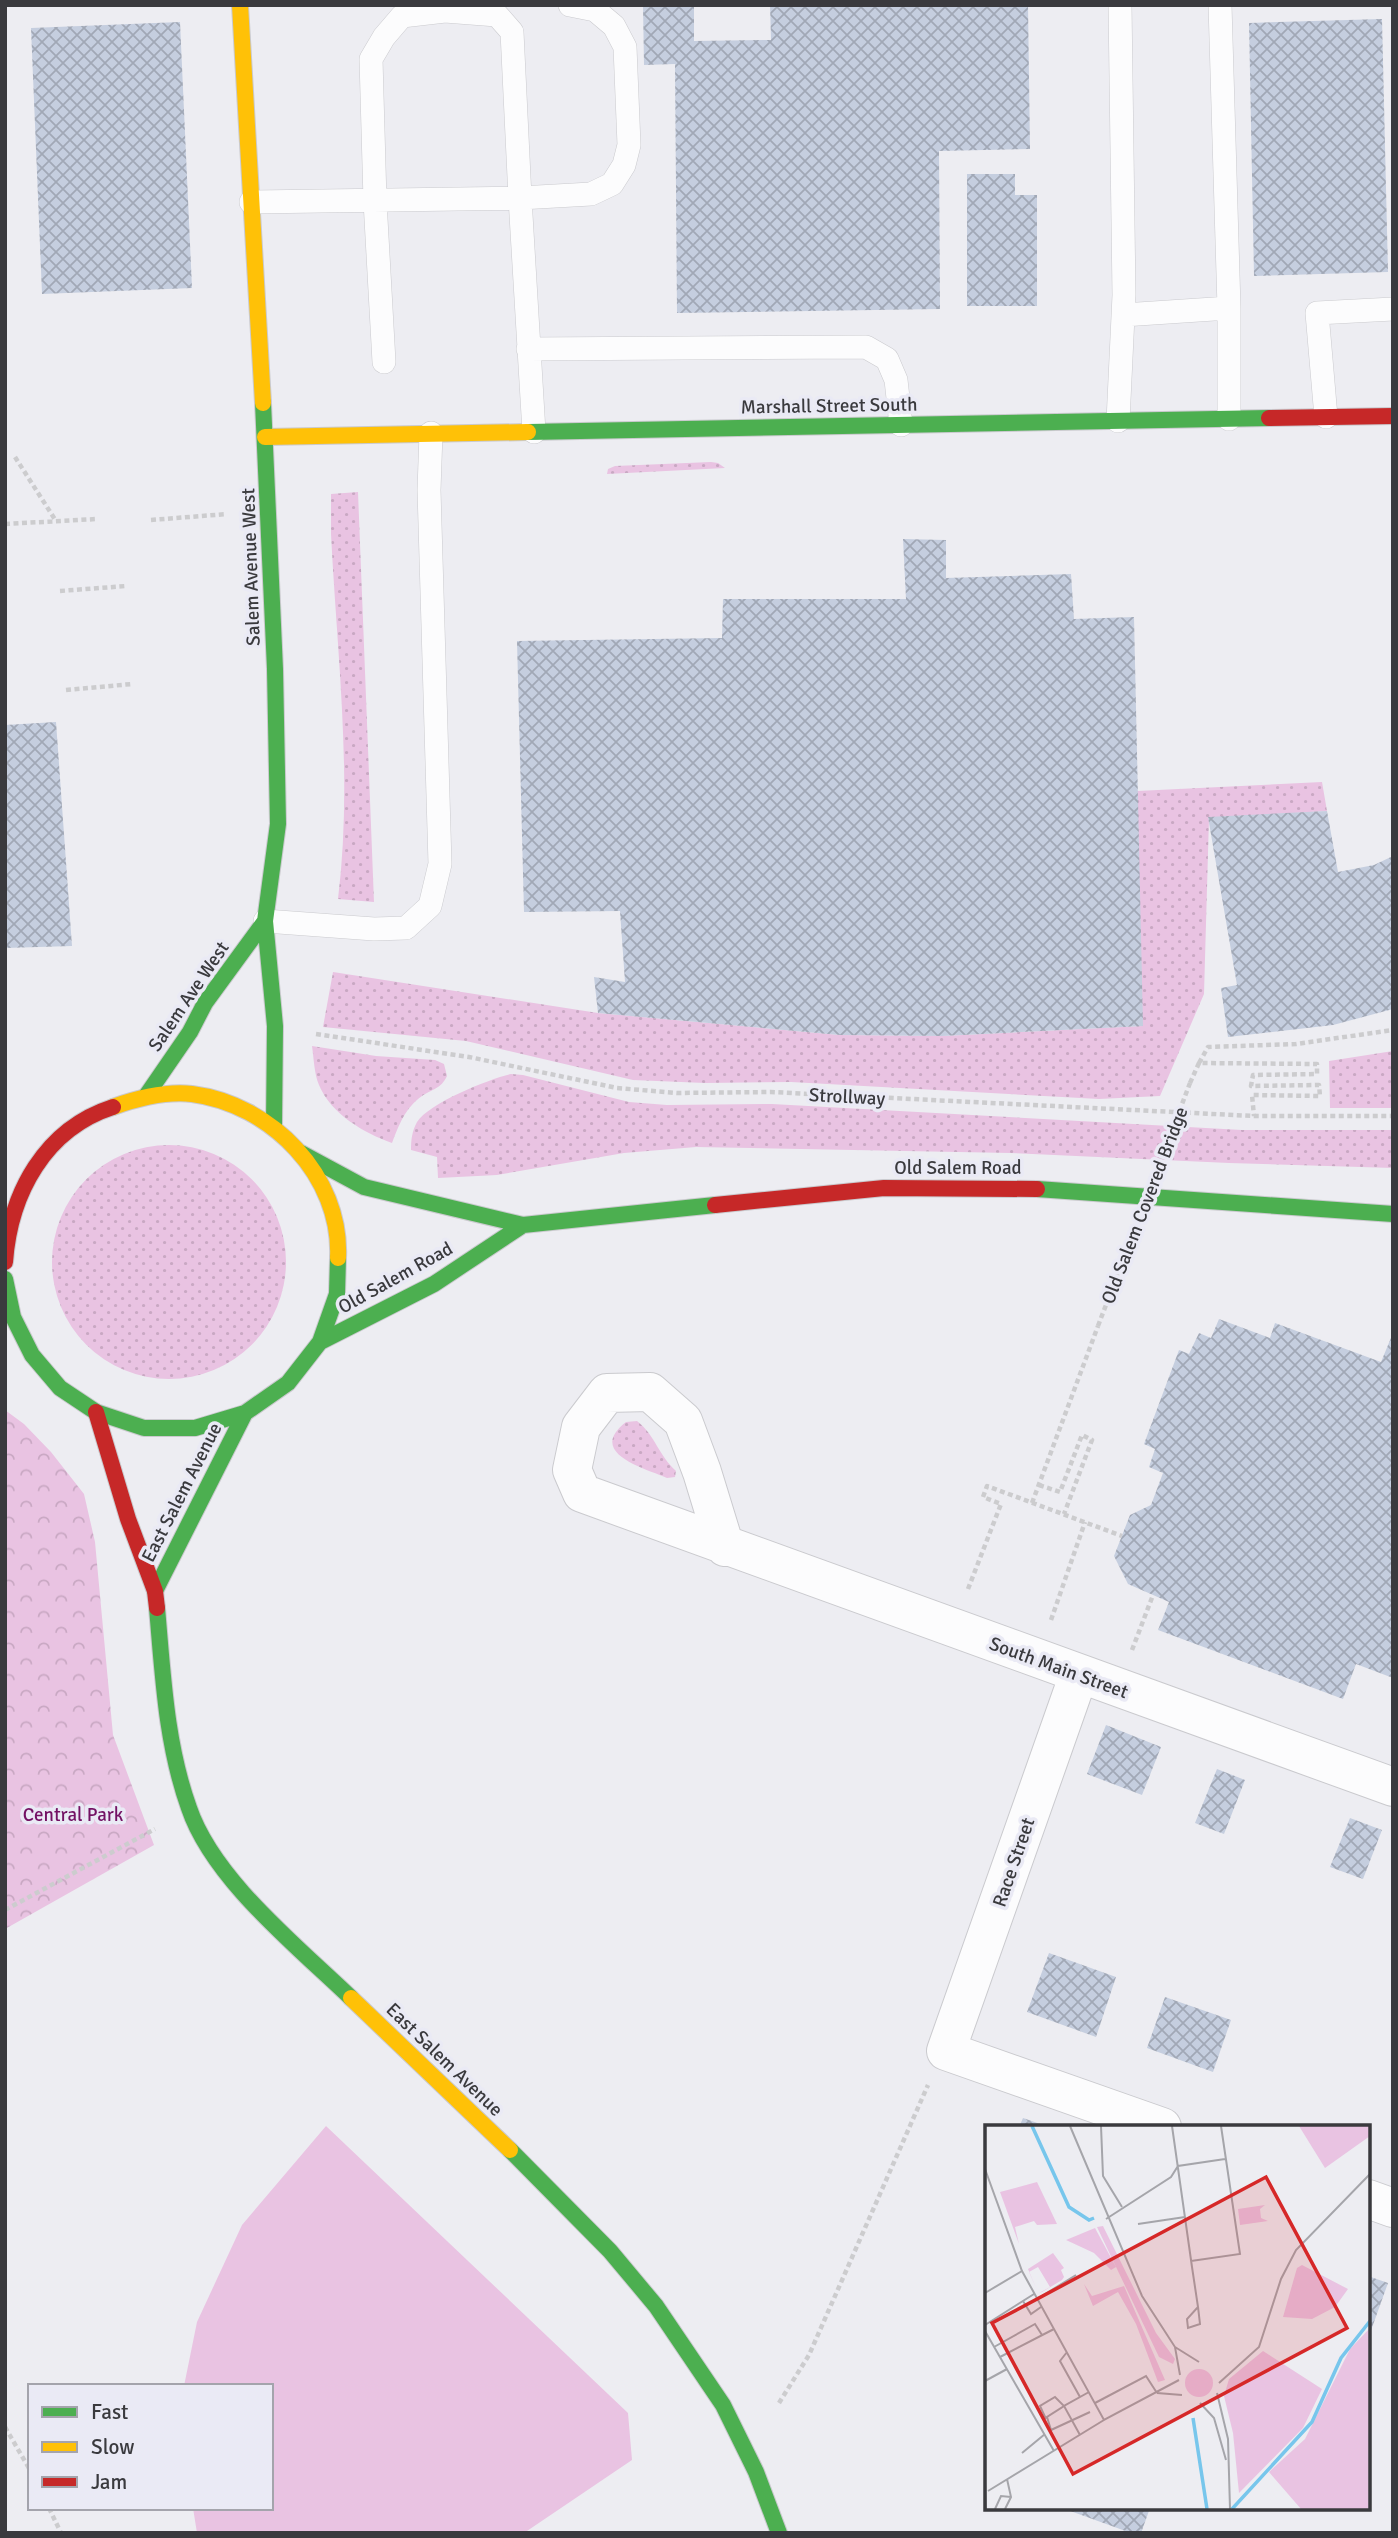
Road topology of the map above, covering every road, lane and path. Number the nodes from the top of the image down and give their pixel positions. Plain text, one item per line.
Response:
1 (240, 5) edge
2 (570, 5) edge
3 (1120, 5) edge
4 (1220, 5) edge
5 (505, 10) edge
6 (520, 198) junction
7 (375, 201) junction
8 (251, 202) junction
9 (1230, 308) junction
10 (1393, 309) edge
11 (1123, 316) junction
12 (528, 349) junction
13 (384, 362) dead end
14 (1393, 416) edge
15 (1326, 417) junction
16 (1229, 419) junction
17 (1118, 421) junction
18 (901, 425) junction
19 (534, 432) junction
20 (431, 433) junction
21 (265, 437) junction
22 (15, 457) dead end
23 (229, 505) dead end
24 (97, 519) dead end
25 (151, 520) dead end
26 (56, 522) junction
27 (5, 524) edge
28 (126, 586) dead end
29 (60, 591) dead end
30 (132, 684) dead end
31 (66, 690) dead end
32 (265, 921) junction
33 (1393, 1030) edge
34 (305, 1033) dead end
35 (1199, 1063) junction
36 (146, 1096) junction
37 (1254, 1116) junction
38 (1393, 1116) edge
39 (274, 1127) junction
40 (301, 1153) junction
41 (13, 1194) edge
42 (1393, 1214) edge
43 (523, 1225) junction
44 (5, 1262) edge
45 (5, 1279) edge
46 (320, 1342) junction
47 (14, 1350) dead end
48 (32, 1355) junction
49 (96, 1412) junction
50 (244, 1413) junction
51 (1039, 1485) junction
52 (1032, 1503) junction
53 (1064, 1515) junction
54 (1085, 1522) junction
55 (1122, 1536) dead end
56 (725, 1547) junction
57 (155, 1591) junction
58 (1153, 1595) dead end
59 (1144, 1616) dead end
60 (953, 1629) junction
61 (1038, 1660) junction
62 (1079, 1674) junction
63 (1393, 1787) edge
64 (189, 1810) junction
65 (5, 1910) edge
66 (946, 2051) junction
67 (1156, 2125) edge
68 (1370, 2200) edge
69 (1393, 2208) edge
70 (779, 2403) dead end
71 (5, 2427) edge
72 (28, 2467) edge
73 (50, 2510) edge
74 (61, 2533) edge
75 (779, 2533) edge

1 - 8 main road, Salem Avenue West
2 - 6 lane
3 - 11 lane
4 - 9 lane
5 - 6 lane
5 - 7 lane
6 - 7 lane
6 - 12 lane
7 - 8 lane
7 - 13 lane
8 - 21 main road, Salem Avenue West
9 - 11 lane
9 - 16 lane
10 - 15 lane
11 - 17 lane
12 - 18 lane
12 - 19 lane
14 - 15 main road, Marshall Street South
15 - 16 main road, Marshall Street South
16 - 17 main road, Marshall Street South
17 - 18 main road, Marshall Street South
18 - 19 main road, Marshall Street South
19 - 20 main road, Marshall Street South
20 - 21 main road, Marshall Street South
20 - 32 lane
21 - 32 main road, Salem Avenue West
22 - 26 path
23 - 25 path
24 - 26 path
26 - 27 path
28 - 29 path
30 - 31 path
32 - 36 main road, Salem Ave West
32 - 39 main road, Salem Avenue West
33 - 35 path
34 - 37 path, Strollway
35 - 37 path
35 - 51 path, Old Salem Covered Bridge, bridge
36 - 39 main road
36 - 41 main road
37 - 38 path, Strollway
39 - 40 main road
40 - 43 main road, Old Salem Road
40 - 46 main road
41 - 44 main road
42 - 43 main road, Old Salem Road
43 - 46 main road, Old Salem Road
45 - 48 main road
46 - 50 main road
47 - 48 main road
48 - 49 main road
49 - 50 main road
49 - 57 main road, East Salem Avenue
50 - 57 main road, East Salem Avenue
51 - 52 path, Old Salem Covered Bridge
51 - 53 path
52 - 53 path
52 - 60 path
53 - 54 path
54 - 55 path
54 - 61 path
56 - 56 street, South Main Street
56 - 60 street, South Main Street
57 - 64 main road, East Salem Avenue
58 - 59 path
60 - 61 street, South Main Street
61 - 62 street, South Main Street
62 - 63 street, South Main Street
62 - 66 street, Race Street
64 - 65 path
64 - 75 main road, East Salem Avenue
66 - 67 street
66 - 70 path
68 - 69 street
71 - 72 path
73 - 74 path

